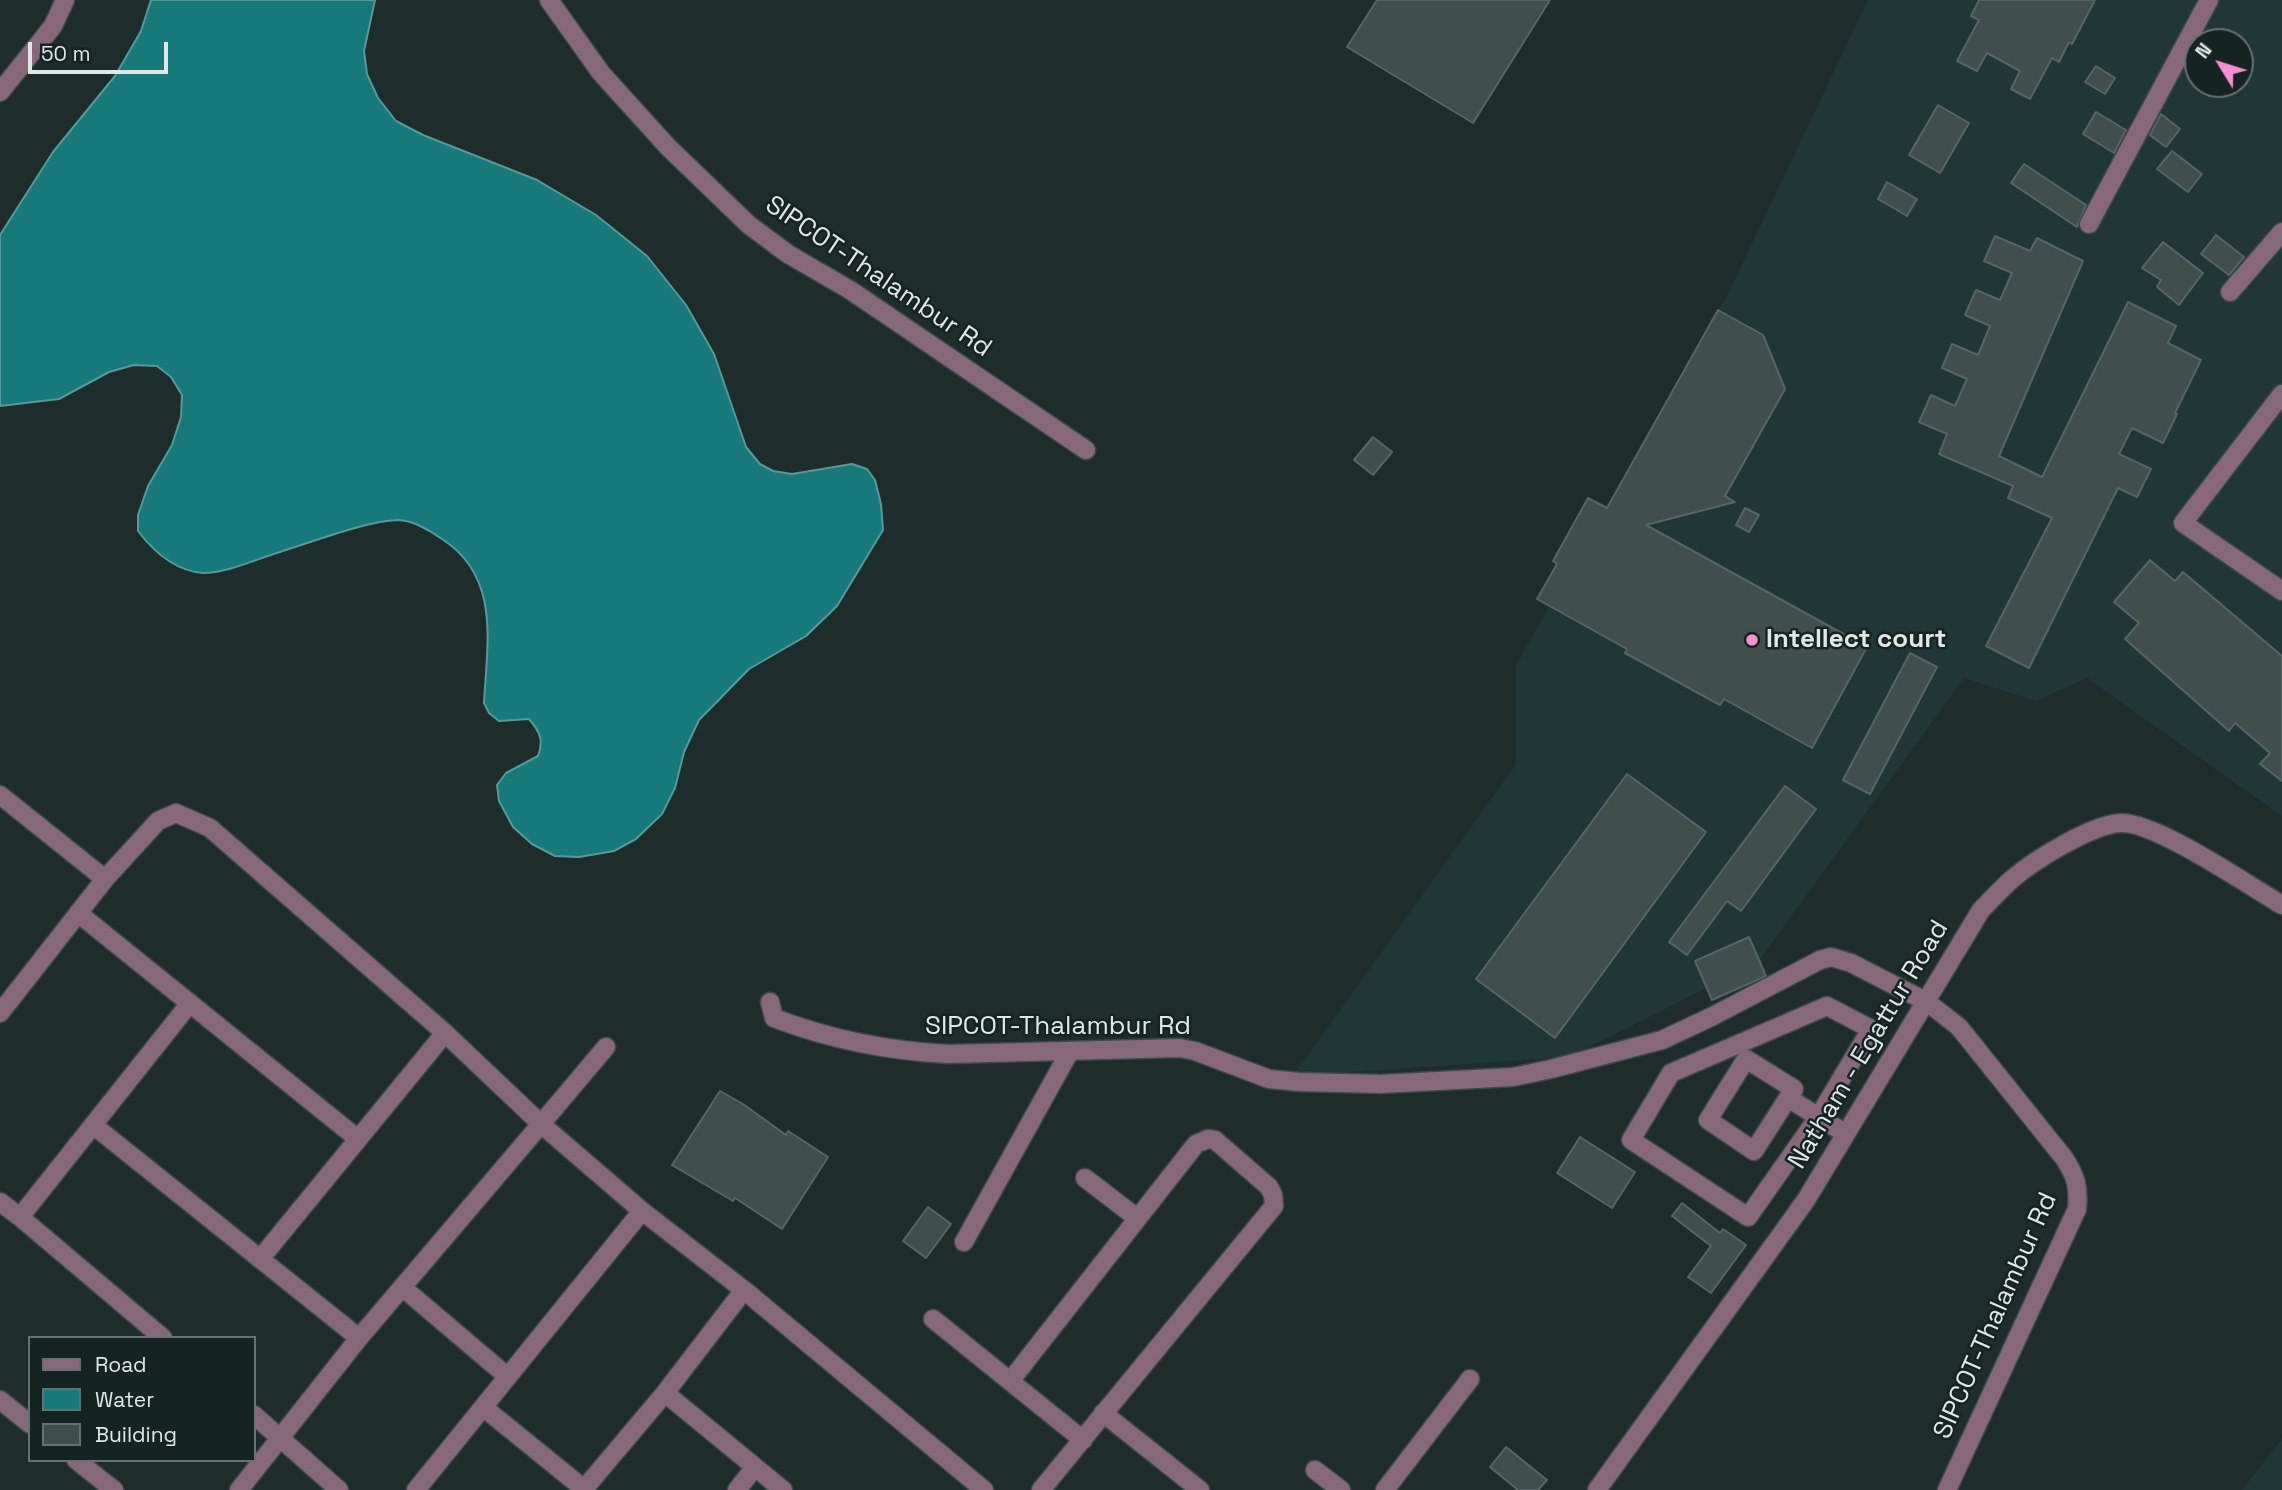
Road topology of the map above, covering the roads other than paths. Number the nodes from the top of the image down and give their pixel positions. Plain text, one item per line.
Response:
1 (65, 0) edge
2 (549, 0) edge
3 (2209, 0) edge
4 (0, 92) edge
5 (2089, 224) dead end
6 (2282, 232) edge
7 (2230, 292) dead end
8 (2282, 394) edge
9 (1086, 450) dead end
10 (2282, 591) edge
11 (0, 795) edge
12 (106, 879) junction
13 (2282, 905) edge
14 (78, 913) junction
15 (769, 1002) dead end
16 (1927, 1002) junction
17 (190, 1003) junction
18 (0, 1013) edge
19 (445, 1033) junction
20 (606, 1047) dead end
21 (1070, 1051) junction
22 (1788, 1098) junction
23 (1819, 1116) junction
24 (541, 1124) junction
25 (93, 1125) junction
26 (1846, 1133) junction
27 (358, 1139) junction
28 (1085, 1178) dead end
29 (0, 1202) edge
30 (642, 1211) junction
31 (20, 1217) junction
32 (1137, 1218) junction
33 (964, 1242) dead end
34 (260, 1259) junction
35 (402, 1287) junction
36 (744, 1290) junction
37 (933, 1319) dead end
38 (161, 1336) edge
39 (359, 1338) junction
40 (508, 1377) junction
41 (1469, 1379) dead end
42 (1011, 1380) junction
43 (665, 1392) junction
44 (0, 1400) edge
45 (483, 1407) junction
46 (1103, 1413) junction
47 (256, 1417) edge
48 (28, 1422) edge
49 (281, 1438) junction
50 (1083, 1440) junction
51 (79, 1462) edge
52 (755, 1467) junction
53 (1315, 1470) dead end
54 (114, 1490) edge
55 (239, 1490) edge
56 (339, 1490) edge
57 (416, 1490) edge
58 (737, 1490) edge
59 (783, 1490) edge
60 (984, 1490) edge
61 (1041, 1490) edge
62 (1199, 1490) edge
63 (1341, 1490) edge
64 (1385, 1490) edge
65 (1597, 1490) edge
66 (1947, 1490) edge

1 - 4 street
2 - 9 street, SIPCOT-Thalambur Rd
3 - 5 street
6 - 7 street
8 - 10 street
11 - 12 street
12 - 14 street
12 - 19 street
13 - 16 street, Natham - Egattur Road
14 - 17 street
14 - 18 street
15 - 21 street, SIPCOT-Thalambur Rd
16 - 21 street, SIPCOT-Thalambur Rd
16 - 26 street, Natham - Egattur Road
16 - 66 street, SIPCOT-Thalambur Rd
17 - 25 street
17 - 27 street
19 - 24 street
19 - 27 street
20 - 24 street
21 - 33 street
22 - 22 street
22 - 23 street
23 - 23 street
23 - 26 street
24 - 30 street
24 - 35 street
25 - 31 street
25 - 34 street
26 - 65 street, Natham - Egattur Road
27 - 34 street
28 - 32 street
29 - 31 street
30 - 36 street
30 - 40 street
31 - 38 street
32 - 42 street
32 - 46 street
34 - 39 street
35 - 39 street
35 - 40 street
36 - 43 street
36 - 60 street
37 - 42 street
39 - 49 street
40 - 45 street
41 - 64 street
42 - 50 street
43 - 45 street
43 - 52 street
44 - 48 street
45 - 57 street
46 - 50 street
46 - 62 street
47 - 49 street
49 - 55 street
49 - 56 street
50 - 61 street
51 - 54 street
52 - 58 street
52 - 59 street
53 - 63 street

